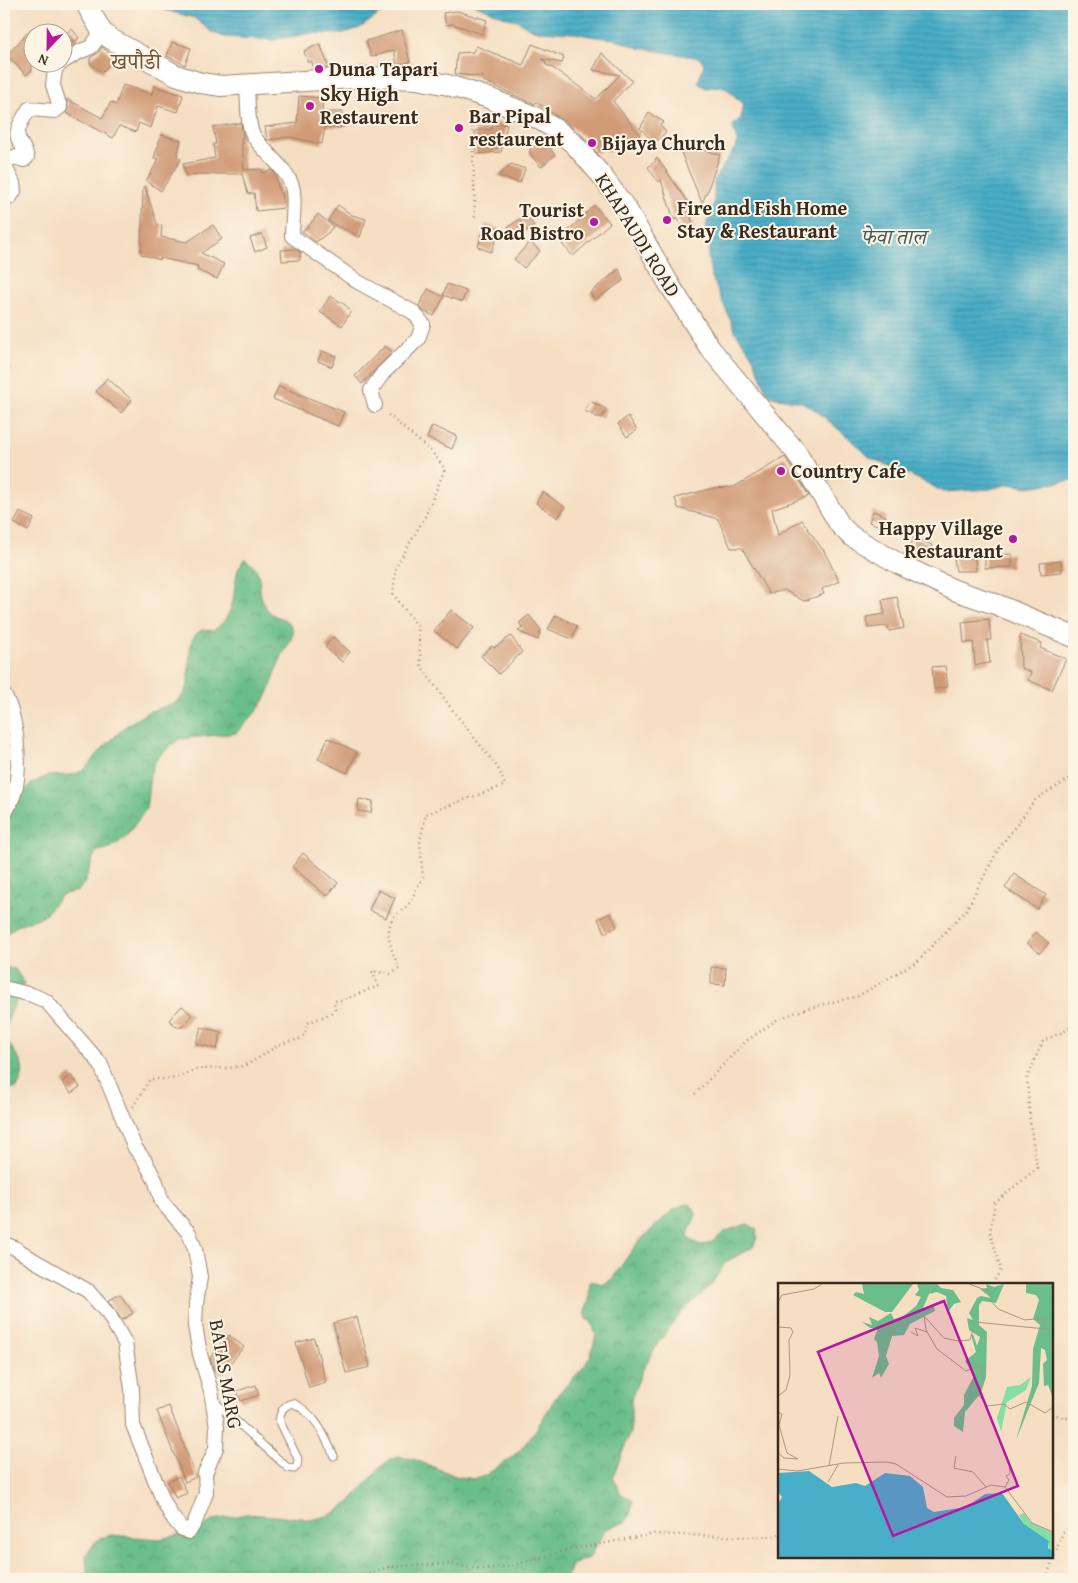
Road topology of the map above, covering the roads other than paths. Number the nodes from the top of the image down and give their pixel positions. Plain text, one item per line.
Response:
1 (86, 4) edge
2 (102, 32) junction
3 (72, 56) edge
4 (55, 72) edge
5 (247, 85) junction
6 (4, 200) edge
7 (375, 405) road end
8 (1074, 637) edge
9 (4, 695) edge
10 (4, 815) edge
11 (4, 988) edge
12 (4, 1244) edge
13 (213, 1400) junction
14 (334, 1456) dead end

1 - 2 main road
2 - 3 street
2 - 5 main road, KHAPAUDI ROAD
4 - 6 street
5 - 7 street
5 - 8 main road, KHAPAUDI ROAD
9 - 10 street
11 - 13 street, BATAS MARG
12 - 13 street, BATAS MARG
13 - 14 lane

